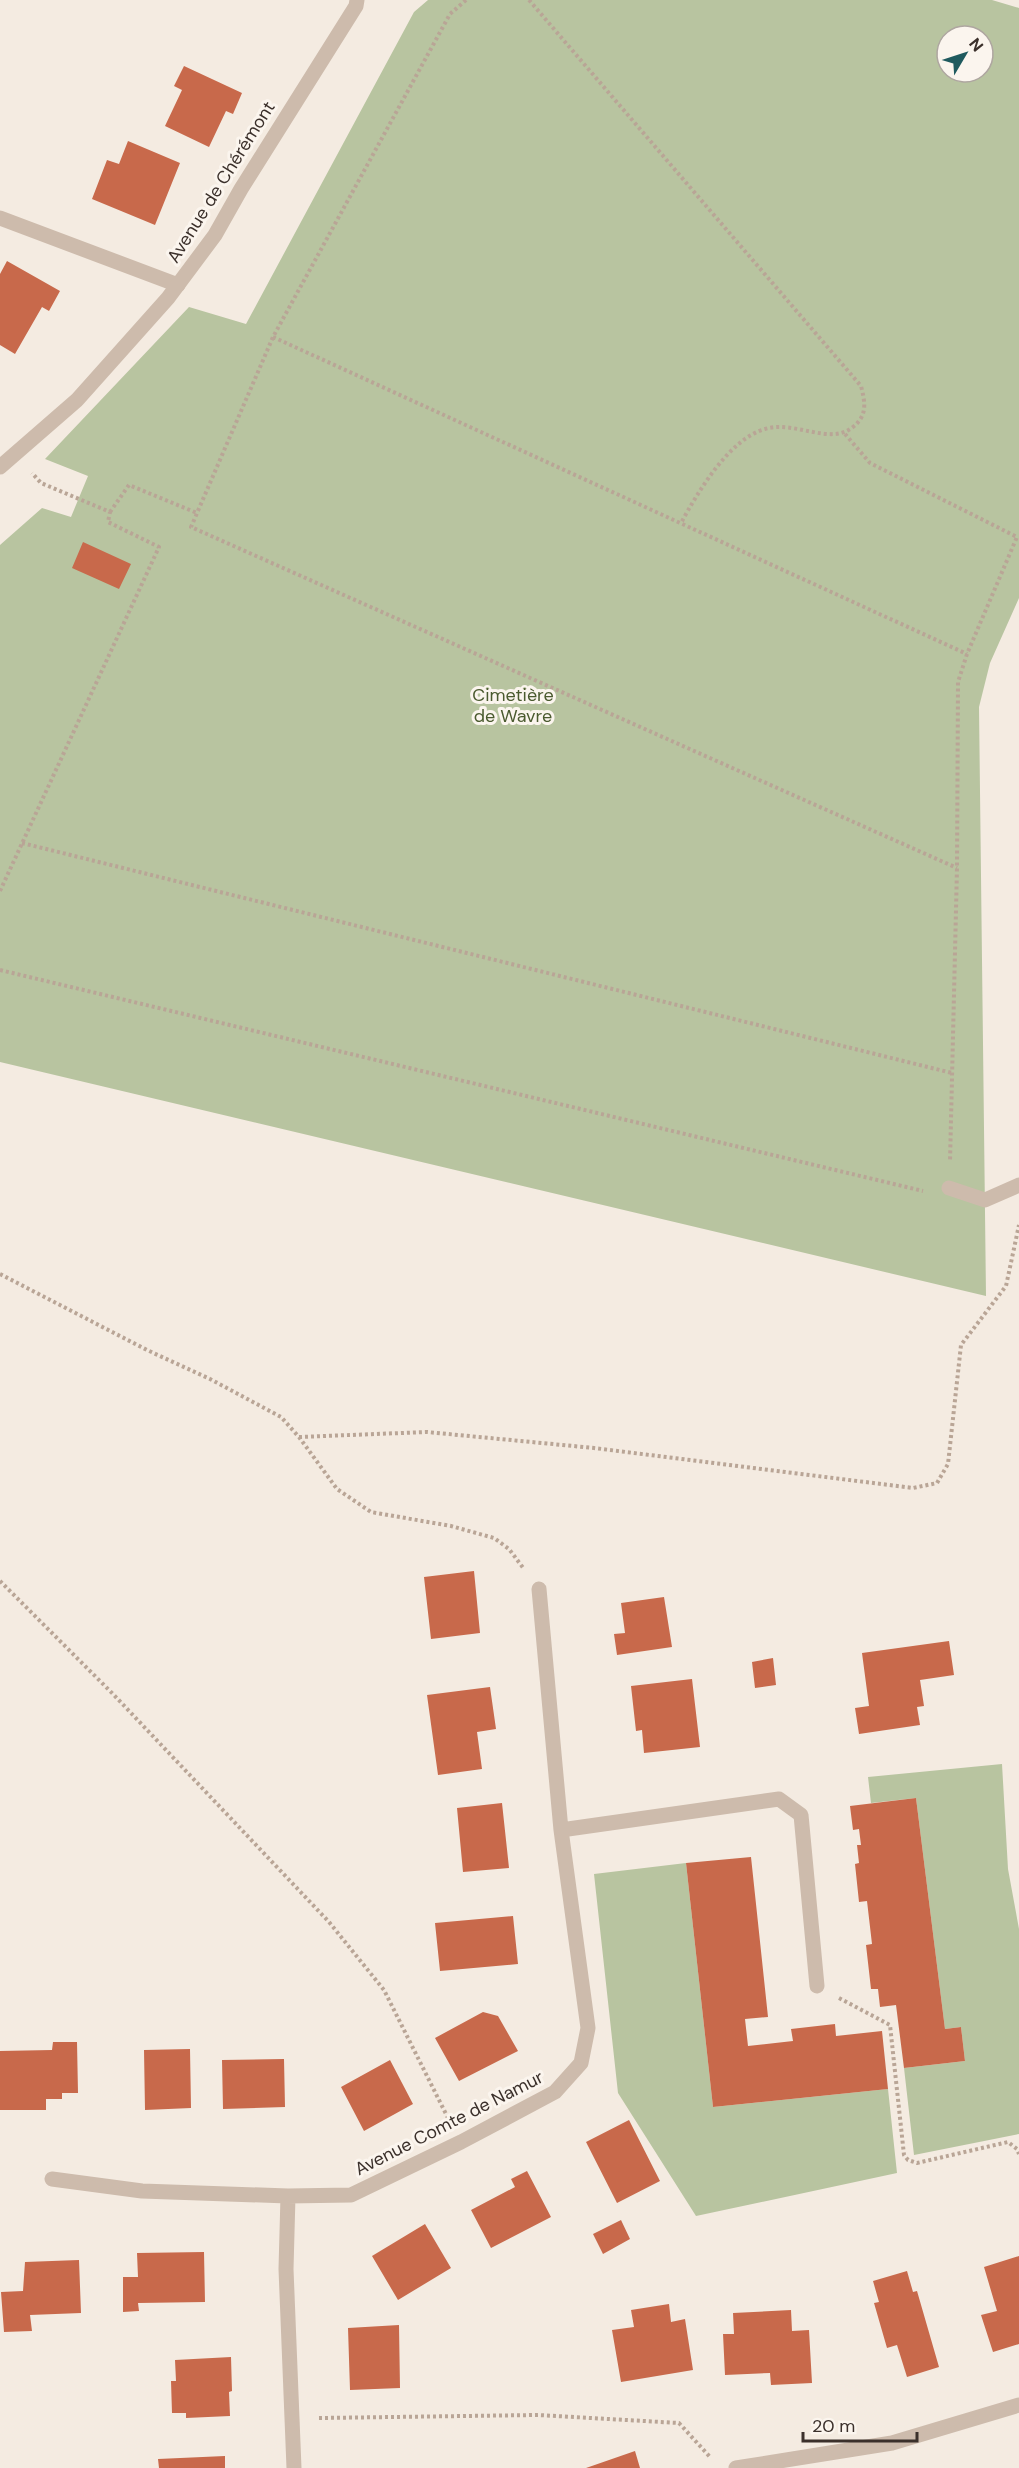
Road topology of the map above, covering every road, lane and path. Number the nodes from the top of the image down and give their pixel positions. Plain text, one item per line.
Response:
1 (466, 0) edge
2 (529, 0) edge
3 (360, 2) edge
4 (0, 218) edge
5 (178, 285) junction
6 (273, 338) junction
7 (845, 434) junction
8 (16, 455) junction
9 (0, 467) edge
10 (110, 512) junction
11 (197, 513) junction
12 (681, 523) junction
13 (967, 654) junction
14 (22, 843) junction
15 (957, 868) junction
16 (0, 891) edge
17 (0, 970) edge
18 (952, 1073) junction
19 (1019, 1185) edge
20 (949, 1188) junction
21 (1019, 1225) edge
22 (0, 1274) edge
23 (299, 1437) junction
24 (0, 1581) edge
25 (539, 1589) joint
26 (561, 1830) junction
27 (817, 1986) joint
28 (461, 2142) junction
29 (1019, 2154) edge
30 (52, 2179) dead end
31 (288, 2196) junction
32 (1019, 2405) edge
33 (292, 2418) junction
34 (714, 2461) dead end
35 (294, 2468) edge
36 (736, 2468) edge

1 - 6 path
2 - 7 path
3 - 5 street, Avenue de Chérémont
4 - 5 street
5 - 8 street, Avenue de Chérémont
6 - 11 path
6 - 12 path
7 - 12 path
7 - 13 path
8 - 9 street, Avenue de Chérémont
8 - 10 path
10 - 11 path
10 - 14 path
11 - 15 path
12 - 13 path
13 - 15 path
14 - 16 path
14 - 18 path
15 - 18 path
17 - 20 path
18 - 20 path
19 - 20 street
21 - 23 path
22 - 23 path
23 - 25 path
24 - 28 path
25 - 26 street, Avenue Comte de Namur
26 - 27 street
26 - 28 street, Avenue Comte de Namur
27 - 29 path
28 - 31 street, Avenue Comte de Namur
30 - 31 street, Avenue Comte de Namur
31 - 33 street
32 - 36 street
33 - 34 path
33 - 35 street

